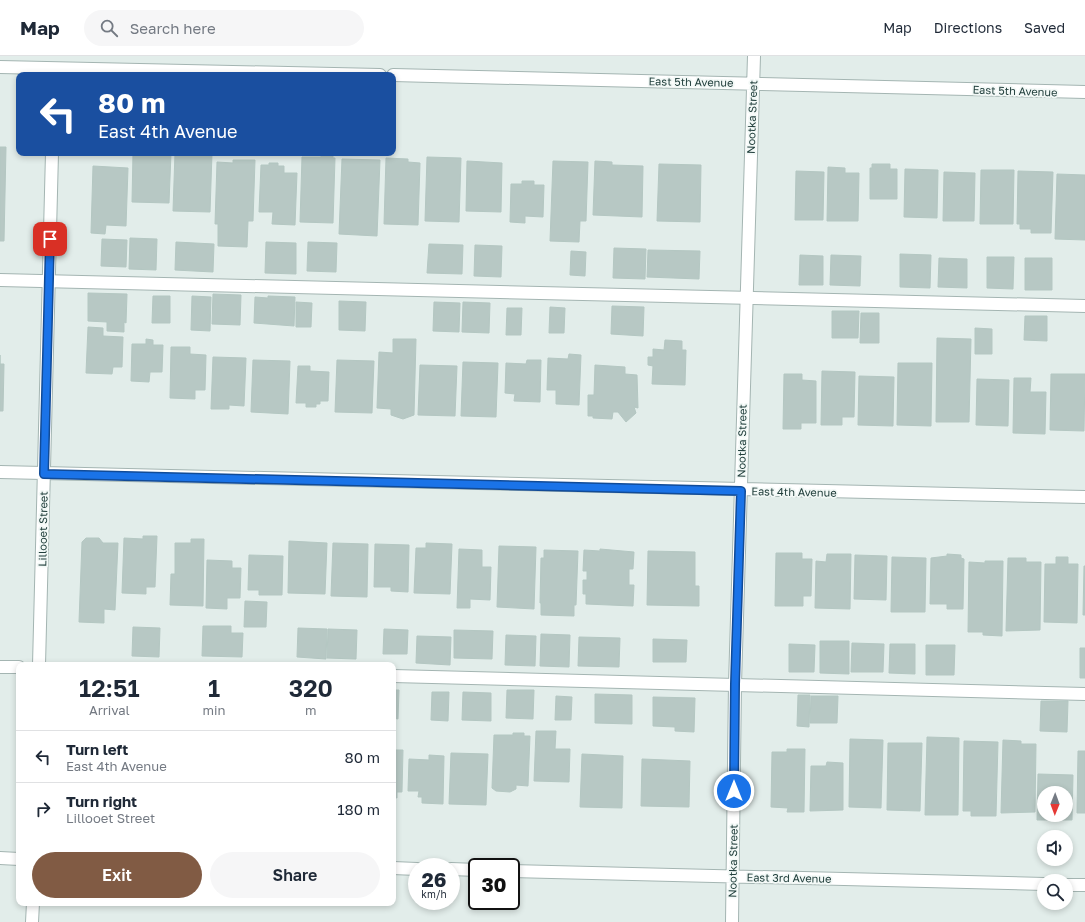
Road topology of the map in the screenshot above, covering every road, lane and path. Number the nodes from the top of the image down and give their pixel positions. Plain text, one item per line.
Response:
1 (754, 56) edge
2 (54, 66) edge
3 (0, 67) edge
4 (271, 72) edge
5 (396, 75) edge
6 (753, 84) junction
7 (1085, 92) edge
8 (52, 156) edge
9 (0, 280) edge
10 (48, 282) junction
11 (746, 297) junction
12 (1085, 306) edge
13 (0, 472) edge
14 (44, 474) junction
15 (741, 491) junction
16 (1085, 497) edge
17 (39, 662) edge
18 (0, 667) edge
19 (16, 667) edge
20 (396, 676) edge
21 (735, 684) junction
22 (1085, 694) edge
23 (0, 858) edge
24 (16, 859) edge
25 (396, 868) edge
26 (408, 868) edge
27 (520, 871) edge
28 (733, 876) junction
29 (1037, 884) edge
30 (1073, 885) edge
31 (1085, 885) edge
32 (33, 906) edge
33 (32, 922) edge
34 (732, 922) edge

1 - 6 street, Nootka Street
2 - 3 street
2 - 4 street
5 - 6 street, East 5th Avenue
6 - 7 street, East 5th Avenue
6 - 11 street, Nootka Street
8 - 10 street, Lillooet Street
9 - 10 street
10 - 11 street
10 - 14 street, Lillooet Street
11 - 12 street
11 - 15 street, Nootka Street
13 - 14 street, East 4th Avenue
14 - 15 street, East 4th Avenue
14 - 17 street, Lillooet Street
15 - 16 street, East 4th Avenue
15 - 21 street, Nootka Street
18 - 19 street
20 - 21 street
21 - 22 street
21 - 28 street, Nootka Street
23 - 24 street
25 - 26 street
27 - 28 street, East 3rd Avenue
28 - 29 street, East 3rd Avenue
28 - 34 street, Nootka Street
30 - 31 street
32 - 33 street

